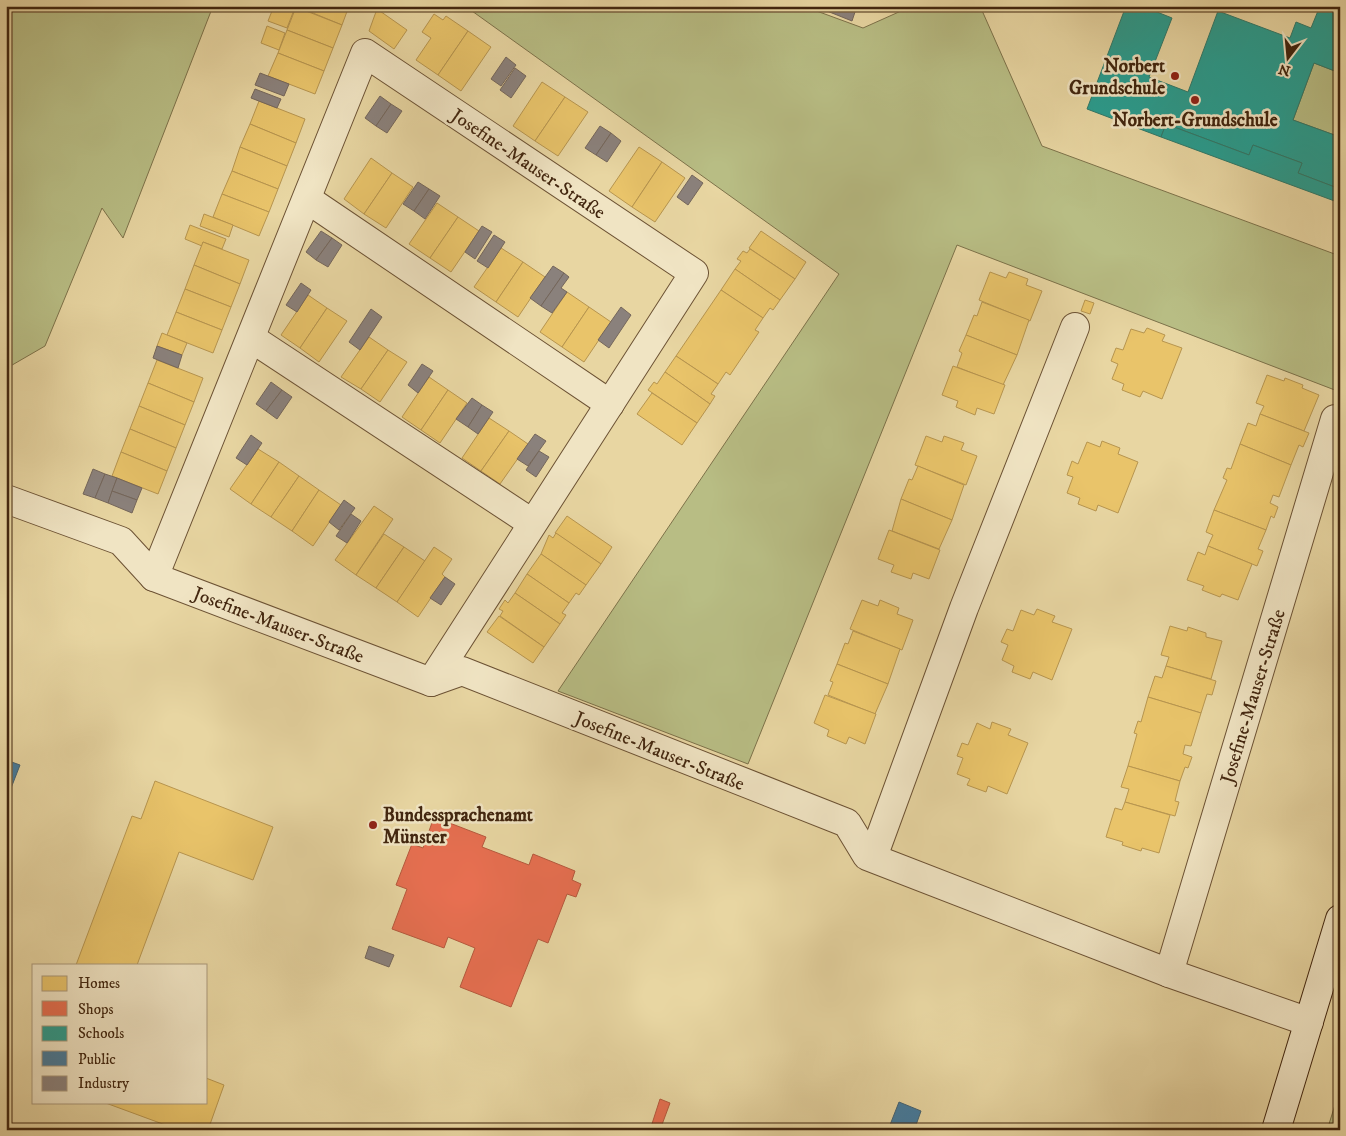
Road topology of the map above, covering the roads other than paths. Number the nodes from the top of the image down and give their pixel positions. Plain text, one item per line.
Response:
1 (307, 199) junction
2 (1075, 327) dead end
3 (251, 338) junction
4 (610, 404) junction
5 (1335, 419) dead end
6 (6, 499) edge
7 (532, 523) junction
8 (154, 577) junction
9 (431, 682) junction
10 (873, 857) junction
11 (1340, 919) edge
12 (1169, 974) junction
13 (1309, 1022) junction
14 (1276, 1130) edge

1 - 3 street, Josefine-Mauser-Straße
1 - 4 street
1 - 4 street, Josefine-Mauser-Straße
2 - 10 street
3 - 7 street
3 - 8 street, Josefine-Mauser-Straße
4 - 7 street, Josefine-Mauser-Straße
5 - 12 street, Josefine-Mauser-Straße
6 - 8 street, Josefine-Mauser-Straße
7 - 9 street, Josefine-Mauser-Straße
8 - 9 street, Josefine-Mauser-Straße
9 - 10 street, Josefine-Mauser-Straße
10 - 12 street, Josefine-Mauser-Straße
11 - 13 street
12 - 13 street, Josefine-Mauser-Straße
13 - 14 street

